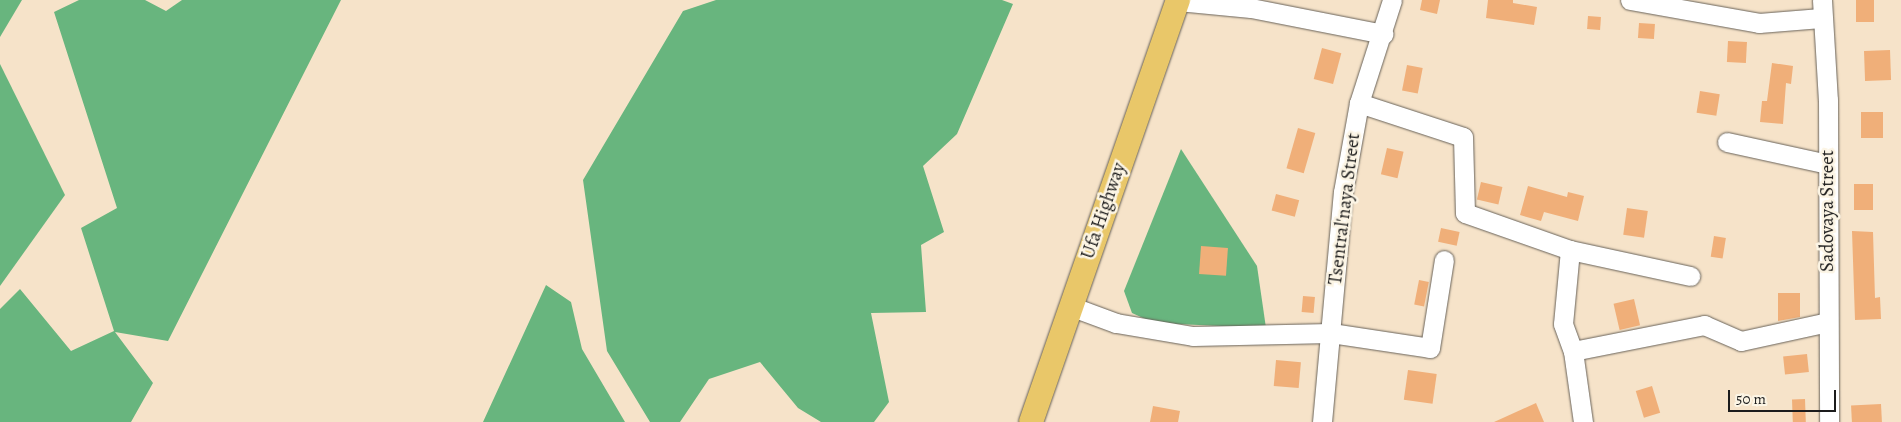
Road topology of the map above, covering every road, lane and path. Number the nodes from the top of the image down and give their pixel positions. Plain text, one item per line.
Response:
1 (1392, 0) edge
2 (1630, 0) edge
3 (1178, 1) edge
4 (1821, 9) edge
5 (1382, 34) junction
6 (1359, 103) junction
7 (1727, 142) dead end
8 (1828, 164) junction
9 (1570, 250) junction
10 (1444, 260) dead end
11 (1690, 276) dead end
12 (1070, 306) junction
13 (1828, 322) junction
14 (1330, 333) junction
15 (1573, 351) junction
16 (1031, 422) edge
17 (1322, 422) edge
18 (1584, 422) edge
19 (1829, 422) edge

1 - 5 street, Tsentral'naya Street
2 - 4 street
3 - 5 street
3 - 12 main road, Ufa Highway
4 - 8 street, Sadovaya Street
5 - 6 street, Tsentral'naya Street
6 - 9 street
6 - 14 street, Tsentral'naya Street
7 - 8 street
8 - 13 street, Sadovaya Street
9 - 11 street
9 - 15 street
10 - 14 street
12 - 14 street
12 - 16 main road, Ufa Highway
13 - 15 street
13 - 19 street, Sadovaya Street
14 - 17 street, Tsentral'naya Street
15 - 18 street

